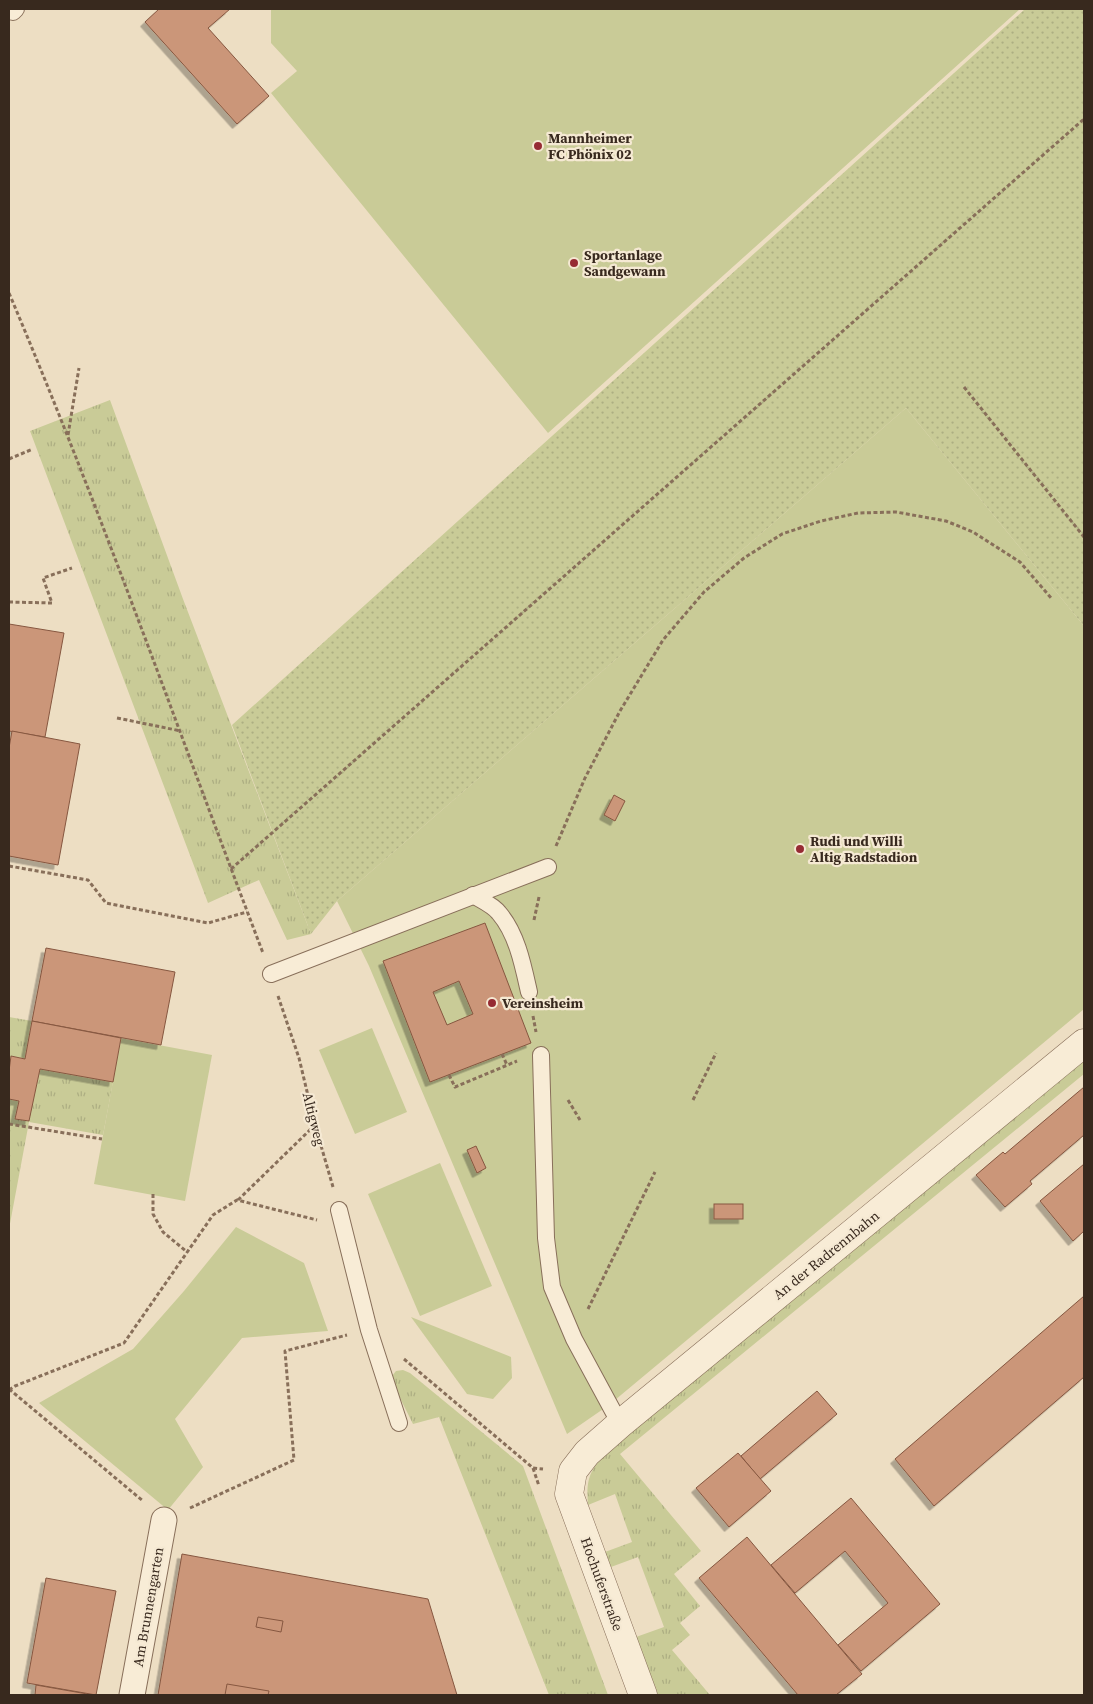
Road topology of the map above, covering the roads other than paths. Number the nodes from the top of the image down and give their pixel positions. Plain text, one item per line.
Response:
1 (548, 867) road end
2 (473, 895) junction
3 (271, 974) road end
4 (530, 992) dead end
5 (1084, 1043) edge
6 (541, 1055) dead end
7 (339, 1210) road end
8 (399, 1423) dead end
9 (620, 1424) junction
10 (573, 1471) joint
11 (164, 1520) road end
12 (132, 1695) edge
13 (643, 1695) edge

1 - 2 lane
2 - 3 lane
2 - 4 lane
5 - 9 street, An der Radrennbahn
6 - 9 lane
7 - 8 lane
9 - 10 street, An der Radrennbahn
10 - 13 street, Hochuferstraße
11 - 12 street, Am Brunnengarten

